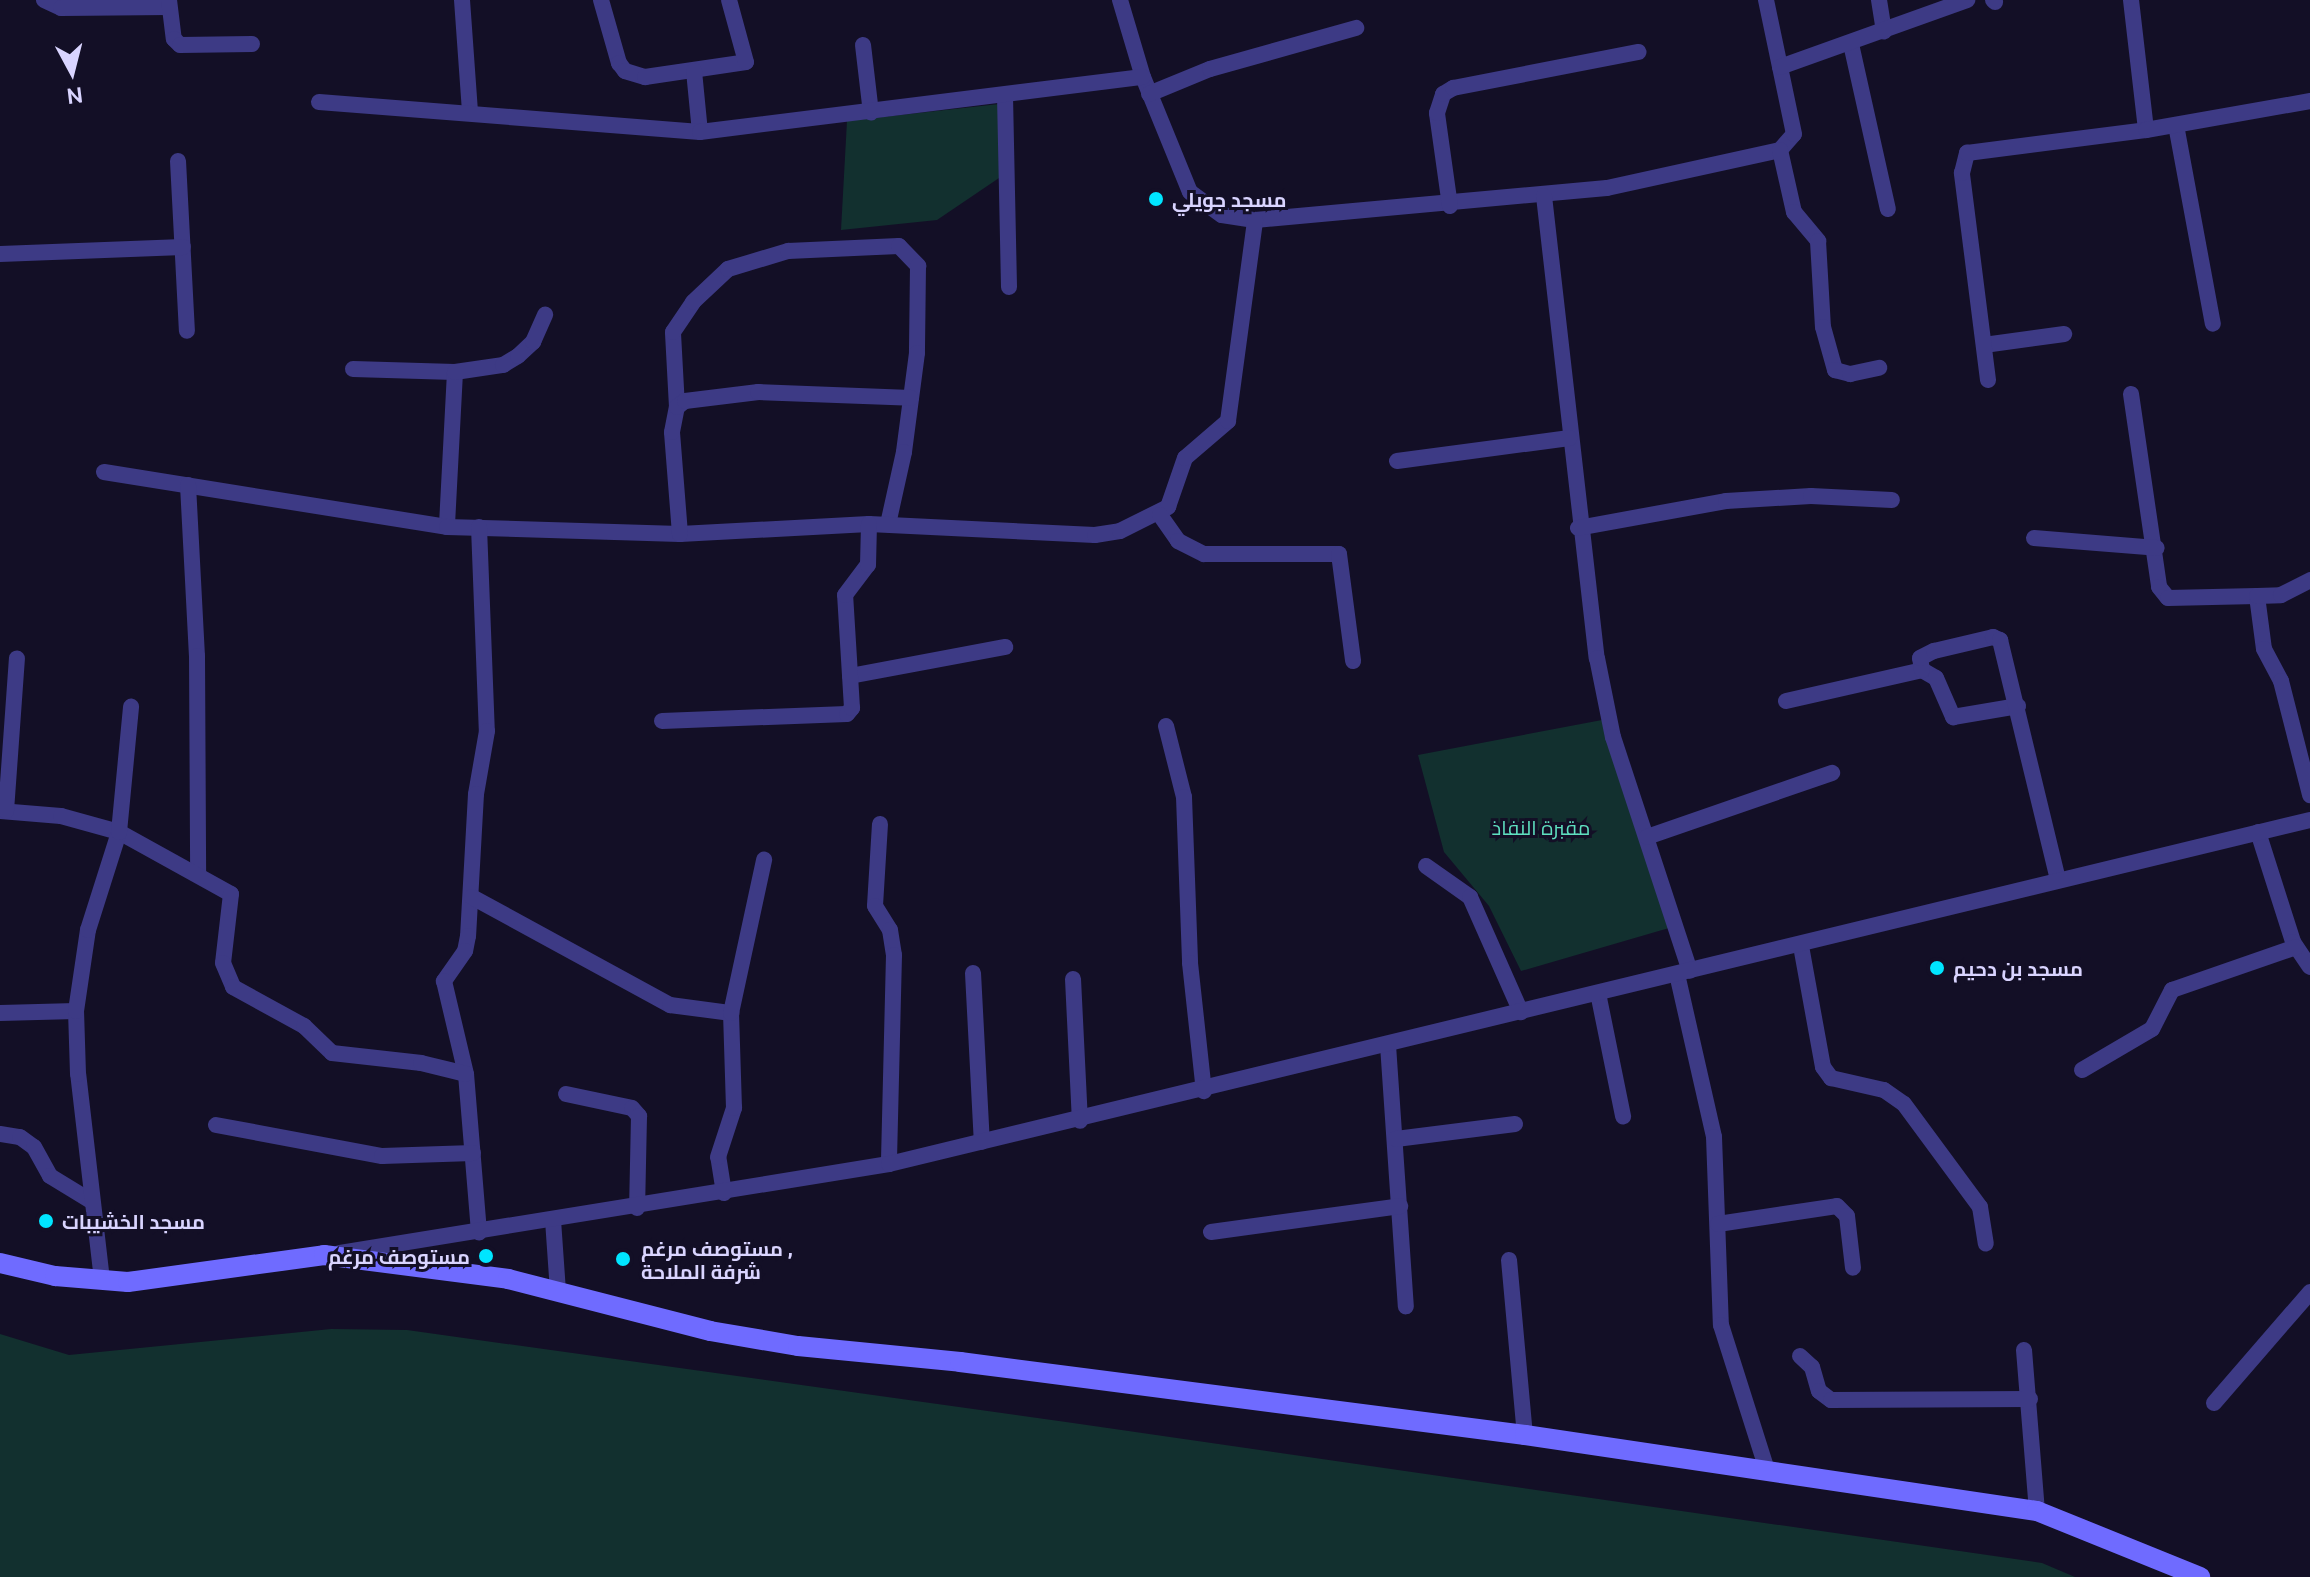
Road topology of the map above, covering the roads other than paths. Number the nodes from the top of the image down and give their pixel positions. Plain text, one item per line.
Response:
1 (44, 0) edge
2 (462, 0) edge
3 (601, 0) edge
4 (729, 0) edge
5 (1120, 0) edge
6 (1766, 0) edge
7 (1879, 0) edge
8 (1967, 0) edge
9 (2131, 0) edge
10 (169, 3) edge
11 (1356, 28) dead end
12 (1884, 32) junction
13 (252, 44) dead end
14 (1851, 44) junction
15 (863, 45) dead end
16 (1639, 52) dead end
17 (1780, 67) junction
18 (694, 71) junction
19 (1143, 77) junction
20 (1149, 94) junction
21 (1005, 96) junction
22 (2310, 101) edge
23 (319, 102) dead end
24 (470, 112) junction
25 (871, 113) junction
26 (2176, 125) junction
27 (2146, 130) junction
28 (700, 132) junction
29 (1780, 150) junction
30 (178, 161) dead end
31 (1544, 196) junction
32 (1450, 206) junction
33 (1888, 209) dead end
34 (1255, 220) junction
35 (183, 247) junction
36 (0, 254) edge
37 (1009, 287) dead end
38 (545, 315) dead end
39 (2213, 324) dead end
40 (187, 331) dead end
41 (2064, 334) dead end
42 (1984, 345) junction
43 (1879, 368) dead end
44 (353, 369) dead end
45 (455, 372) junction
46 (1988, 380) dead end
47 (2131, 394) dead end
48 (911, 398) junction
49 (677, 407) junction
50 (1569, 438) junction
51 (1397, 461) dead end
52 (104, 472) dead end
53 (188, 485) junction
54 (1892, 500) dead end
55 (1160, 515) junction
56 (869, 524) junction
57 (888, 524) junction
58 (447, 527) junction
59 (479, 527) junction
60 (1578, 528) junction
61 (680, 534) junction
62 (2034, 538) dead end
63 (2157, 548) junction
64 (2310, 580) edge
65 (2257, 596) junction
66 (1005, 647) dead end
67 (17, 658) dead end
68 (1353, 661) dead end
69 (1922, 670) junction
70 (850, 676) junction
71 (1786, 701) dead end
72 (2018, 706) junction
73 (131, 707) dead end
74 (662, 721) dead end
75 (1166, 726) dead end
76 (1832, 773) dead end
77 (2310, 795) edge
78 (3, 811) edge
79 (2310, 820) edge
80 (880, 824) dead end
81 (119, 832) junction
82 (2258, 832) junction
83 (1647, 837) junction
84 (764, 860) dead end
85 (1426, 866) dead end
86 (198, 873) junction
87 (2058, 879) junction
88 (472, 897) junction
89 (1801, 946) junction
90 (2296, 947) junction
91 (2310, 967) edge
92 (973, 973) dead end
93 (1683, 973) junction
94 (1073, 979) dead end
95 (1598, 993) junction
96 (76, 1011) junction
97 (1521, 1012) junction
98 (0, 1013) edge
99 (731, 1013) junction
100 (1388, 1045) junction
101 (2082, 1070) dead end
102 (466, 1074) junction
103 (1204, 1091) junction
104 (566, 1094) dead end
105 (1623, 1116) dead end
106 (1080, 1121) junction
107 (1515, 1124) dead end
108 (216, 1125) dead end
109 (0, 1134) edge
110 (1396, 1139) junction
111 (982, 1142) junction
112 (473, 1153) junction
113 (889, 1164) junction
114 (724, 1193) junction
115 (91, 1201) junction
116 (1400, 1206) junction
117 (637, 1208) junction
118 (553, 1220) junction
119 (1718, 1224) junction
120 (479, 1232) junction
121 (1211, 1232) dead end
122 (1986, 1244) dead end
123 (324, 1255) junction
124 (1509, 1260) dead end
125 (0, 1263) edge
126 (1853, 1268) dead end
127 (102, 1280) junction
128 (558, 1292) junction
129 (2310, 1292) edge
130 (1406, 1306) dead end
131 (2024, 1350) dead end
132 (1800, 1356) dead end
133 (2030, 1399) junction
134 (2214, 1403) dead end
135 (1525, 1435) junction
136 (1767, 1470) junction
137 (2037, 1511) junction
138 (2200, 1577) edge

1 - 10 street
2 - 24 street
3 - 18 street
4 - 18 street
5 - 19 street
6 - 17 street
7 - 12 street
8 - 12 street
9 - 27 street
10 - 13 street
11 - 20 street
12 - 14 street
14 - 17 street
14 - 33 street
15 - 25 street
16 - 32 street
17 - 29 street
18 - 28 street
19 - 20 street
19 - 21 street
20 - 34 street
21 - 25 street
21 - 37 street
22 - 26 street
23 - 24 street
24 - 28 street
25 - 28 street
26 - 27 street
26 - 39 street
27 - 42 street
29 - 31 street
29 - 43 street
30 - 35 street
31 - 32 street
31 - 50 street
32 - 34 street
34 - 55 street
35 - 36 street
35 - 40 street
38 - 45 street
41 - 42 street
42 - 46 street
44 - 45 street
45 - 58 street
47 - 63 street
48 - 49 street
48 - 49 street
48 - 57 street
49 - 61 street
50 - 51 street
50 - 60 street
52 - 53 street
53 - 58 street
53 - 86 street
54 - 60 street
55 - 57 street
55 - 68 street
56 - 57 street
56 - 61 street
56 - 70 street
58 - 59 street
59 - 61 street
59 - 88 street
60 - 83 street
62 - 63 street
63 - 65 street
64 - 65 street
65 - 77 street
66 - 70 street
67 - 78 street
69 - 71 street
69 - 72 street
69 - 72 street
70 - 74 street
72 - 87 street
73 - 81 street
75 - 103 street
76 - 83 street
78 - 81 street
79 - 82 street
80 - 113 street
81 - 86 street
81 - 96 street
82 - 87 street
82 - 90 street
83 - 93 street
84 - 99 street
85 - 97 street
86 - 102 street
87 - 89 street
88 - 99 street
88 - 102 street
89 - 93 street
89 - 122 street
90 - 91 street
90 - 101 street
92 - 111 street
93 - 95 street
93 - 119 street
94 - 106 street
95 - 97 street
95 - 105 street
96 - 98 street
96 - 115 street
97 - 100 street
99 - 114 street
100 - 103 street
100 - 110 street
102 - 112 street
103 - 106 street
104 - 117 street
106 - 111 street
107 - 110 street
108 - 112 street
109 - 115 street
110 - 116 street
111 - 113 street
112 - 120 street
113 - 114 street
114 - 117 street
115 - 127 street
116 - 121 street
116 - 130 street
117 - 118 street
118 - 120 street
118 - 128 street
119 - 126 street
119 - 136 street
120 - 123 street
123 - 127 main road
123 - 128 main road
124 - 135 street
125 - 127 main road
128 - 135 main road
129 - 134 street
131 - 133 street
132 - 133 street
133 - 137 street
135 - 136 main road
136 - 137 main road
137 - 138 main road

